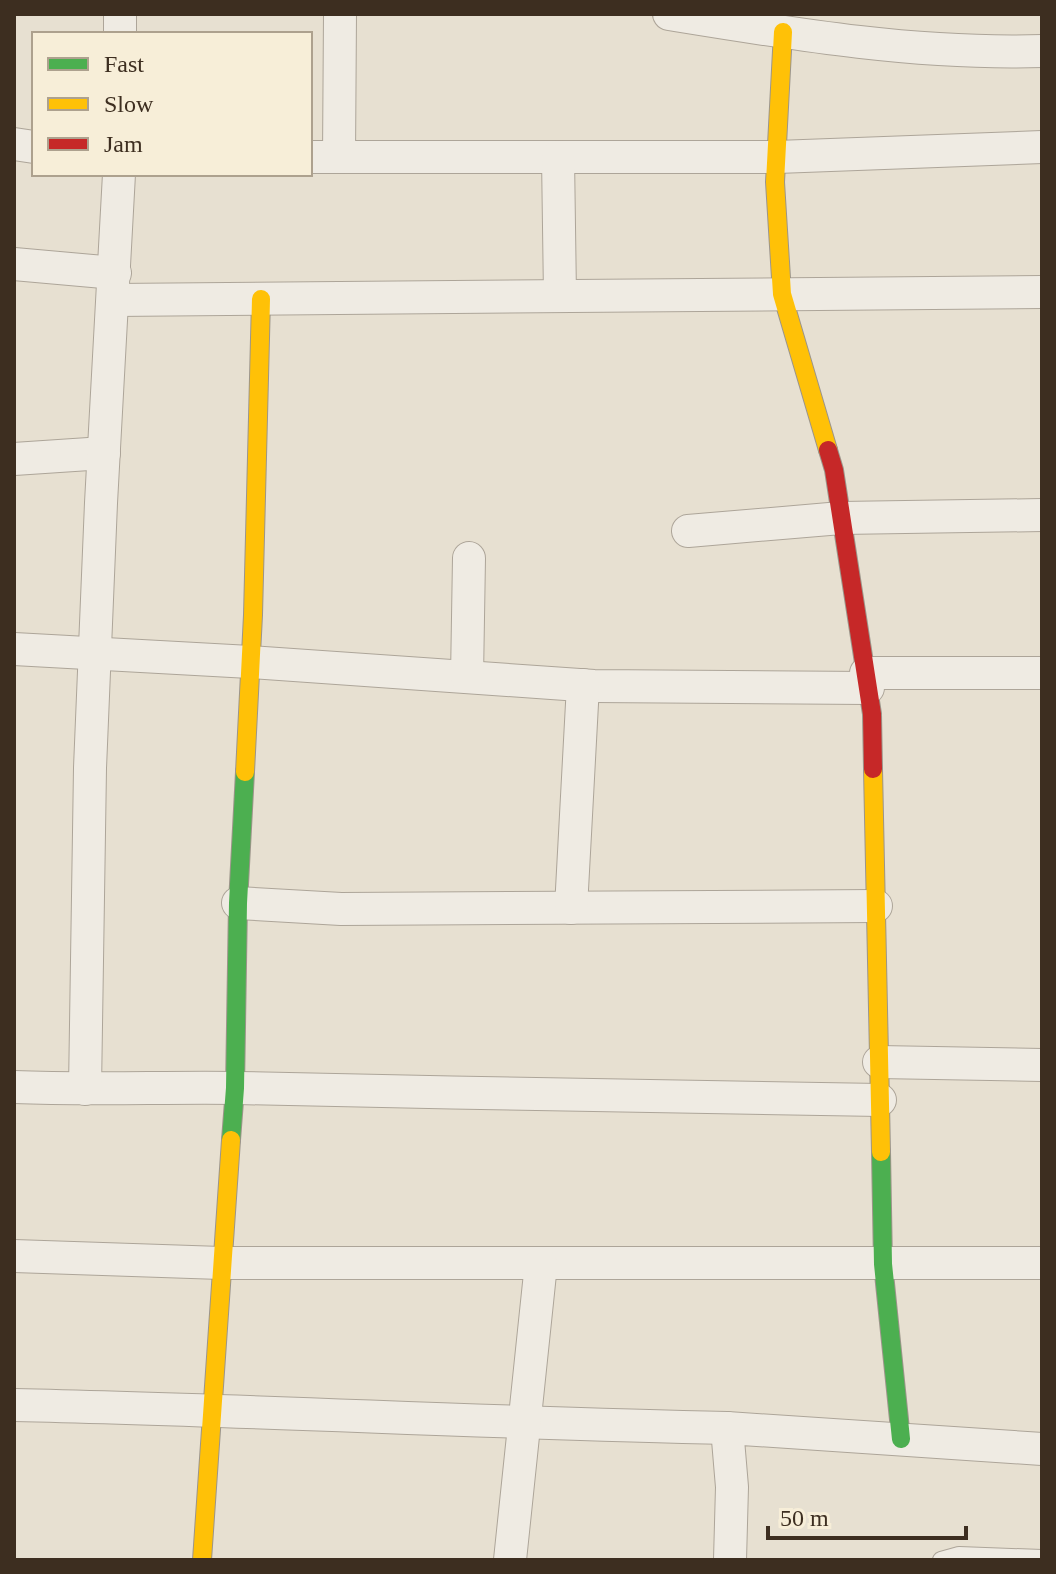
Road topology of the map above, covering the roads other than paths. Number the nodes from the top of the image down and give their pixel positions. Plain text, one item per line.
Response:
1 (340, 14) edge
2 (669, 14) edge
3 (850, 26) edge
4 (783, 32) junction
5 (1042, 51) edge
6 (1042, 147) edge
7 (324, 157) edge
8 (558, 157) junction
9 (777, 157) junction
10 (119, 176) edge
11 (14, 264) edge
12 (114, 286) junction
13 (1042, 292) edge
14 (782, 294) junction
15 (560, 296) junction
16 (261, 299) junction
17 (104, 453) junction
18 (14, 459) edge
19 (1042, 515) edge
20 (841, 518) junction
21 (688, 531) dead end
22 (469, 558) dead end
23 (14, 649) edge
24 (95, 654) junction
25 (250, 662) junction
26 (1042, 673) edge
27 (467, 677) junction
28 (867, 680) junction
29 (583, 685) junction
30 (238, 903) junction
31 (876, 906) junction
32 (571, 908) junction
33 (879, 1062) junction
34 (1042, 1065) edge
35 (14, 1087) edge
36 (235, 1088) junction
37 (85, 1089) junction
38 (880, 1100) junction
39 (14, 1256) edge
40 (221, 1263) junction
41 (1042, 1263) edge
42 (541, 1264) junction
43 (883, 1264) junction
44 (14, 1405) edge
45 (212, 1409) junction
46 (524, 1423) junction
47 (727, 1428) junction
48 (901, 1439) junction
49 (1042, 1449) edge
50 (1042, 1558) edge
51 (202, 1560) edge
52 (510, 1560) edge
53 (730, 1560) edge
54 (941, 1560) edge

1 - 7 street
2 - 4 street
3 - 4 street
3 - 5 street
4 - 9 street
6 - 9 street
7 - 8 street
8 - 9 street
8 - 15 street
9 - 14 street
10 - 12 street
11 - 12 street
12 - 16 street
12 - 17 street
13 - 14 street
14 - 15 street
14 - 20 street
15 - 16 street
16 - 25 street
17 - 18 street
17 - 24 street
19 - 20 street
20 - 21 street
20 - 28 street
22 - 27 street
23 - 24 street
24 - 25 street
24 - 37 street
25 - 27 street
25 - 30 street
26 - 28 street
27 - 29 street
28 - 29 street
28 - 31 street
29 - 32 street
30 - 32 street
30 - 36 street
31 - 32 street
31 - 33 street
33 - 34 street
33 - 38 street
35 - 37 street
36 - 37 street
36 - 38 street
36 - 40 street
38 - 43 street
39 - 40 street
40 - 42 street
40 - 45 street
41 - 43 street
42 - 43 street
42 - 46 street
43 - 48 street
44 - 45 street
45 - 46 street
45 - 51 street
46 - 47 street
46 - 52 street
47 - 48 street
47 - 53 street
48 - 49 street
50 - 54 lane

